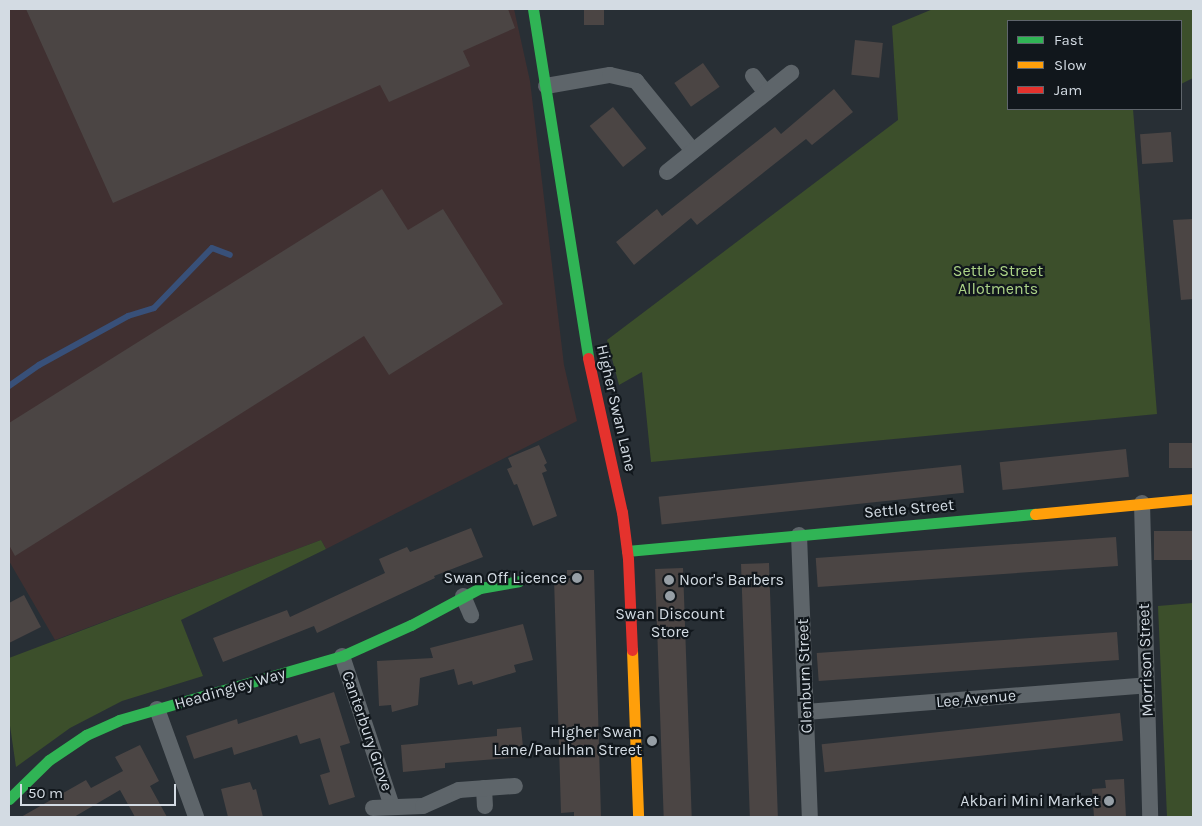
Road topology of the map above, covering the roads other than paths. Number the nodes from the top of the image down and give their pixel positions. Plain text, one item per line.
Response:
1 (533, 9) edge
2 (791, 73) dead end
3 (753, 76) dead end
4 (546, 86) junction
5 (766, 93) junction
6 (693, 151) junction
7 (667, 172) dead end
8 (1193, 499) edge
9 (1142, 503) junction
10 (799, 535) junction
11 (627, 551) junction
12 (518, 581) dead end
13 (463, 596) junction
14 (471, 615) dead end
15 (342, 656) junction
16 (1147, 685) junction
17 (157, 709) junction
18 (806, 712) junction
19 (515, 786) dead end
20 (484, 788) junction
21 (9, 799) edge
22 (392, 806) junction
23 (485, 806) dead end
24 (373, 808) dead end
25 (196, 817) edge
26 (638, 817) edge
27 (810, 817) edge
28 (1150, 817) edge

1 - 4 street, Higher Swan Lane
2 - 5 street
3 - 5 street
4 - 6 street
4 - 11 street, Higher Swan Lane
5 - 6 street
6 - 7 street
8 - 9 street, Settle Street
9 - 10 street, Settle Street
9 - 16 street, Morrison Street
10 - 11 street, Settle Street
10 - 18 street, Glenburn Street
11 - 26 street, Higher Swan Lane
12 - 13 street, Headingley Way
13 - 14 street
13 - 15 street, Headingley Way
15 - 17 street, Headingley Way
15 - 22 street, Canterbury Grove
16 - 18 street, Lee Avenue
16 - 28 street, Morrison Street
17 - 21 street, Headingley Way
17 - 25 street
18 - 27 street, Glenburn Street
19 - 20 street, Canterbury Grove
20 - 22 street, Canterbury Grove
20 - 23 street
22 - 24 street, Canterbury Grove

